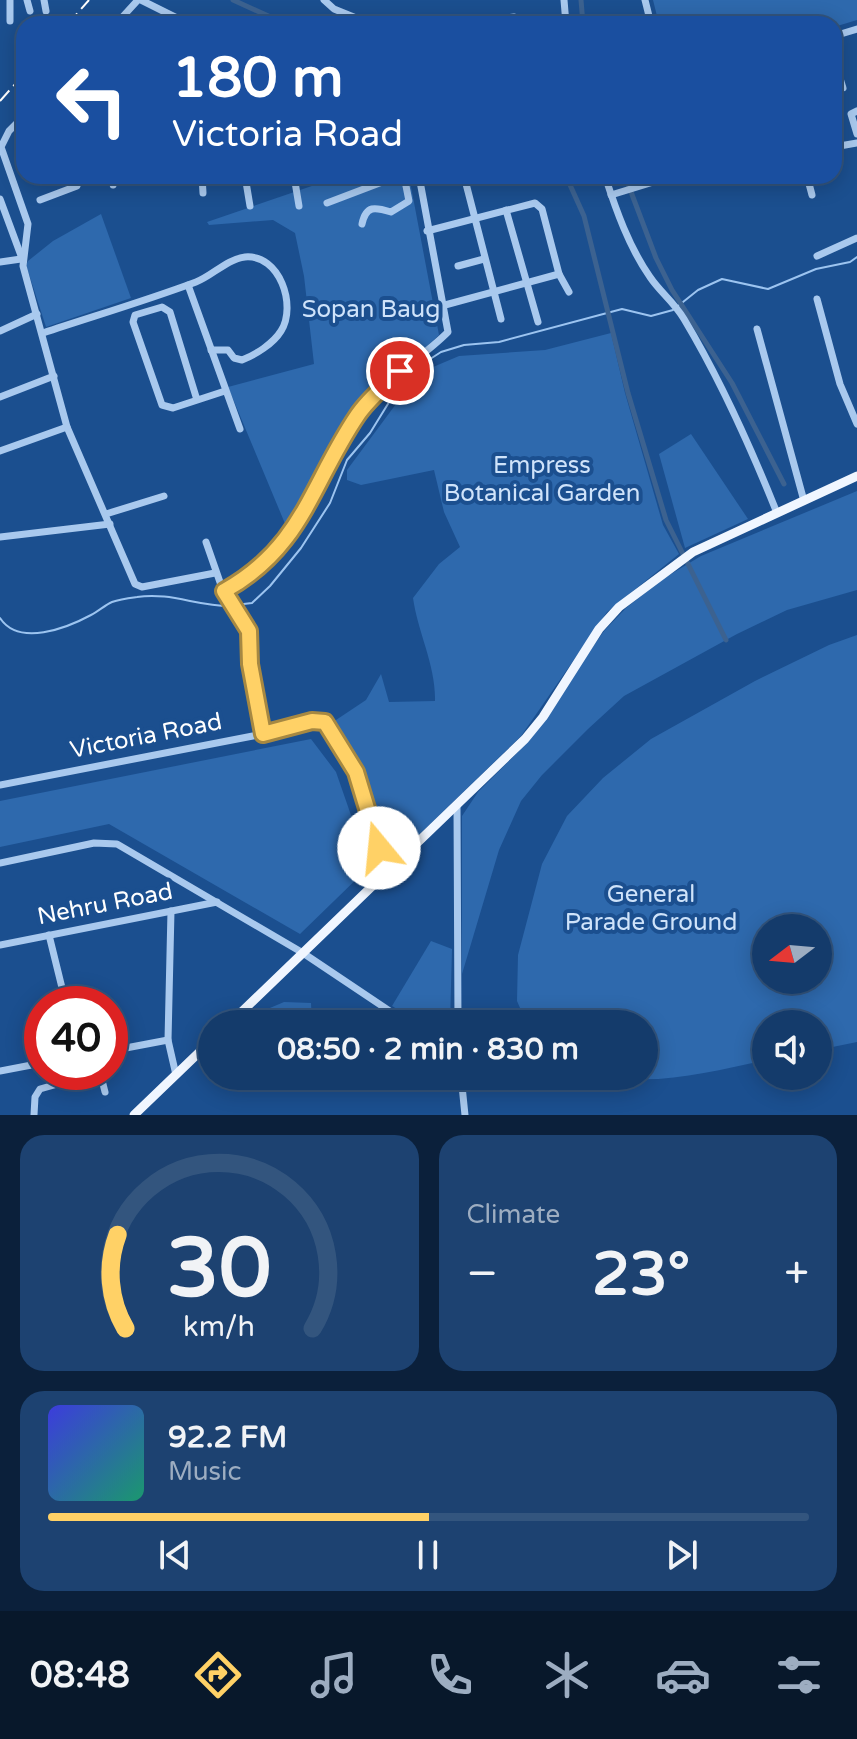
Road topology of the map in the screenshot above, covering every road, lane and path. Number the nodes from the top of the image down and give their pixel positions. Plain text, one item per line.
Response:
1 (10, 0) edge
2 (27, 0) edge
3 (44, 0) edge
4 (140, 0) edge
5 (324, 0) edge
6 (30, 11) dead end
7 (46, 11) dead end
8 (124, 16) edge
9 (173, 16) edge
10 (351, 16) edge
11 (10, 21) dead end
12 (842, 85) edge
13 (843, 88) dead end
14 (857, 111) edge
15 (16, 124) edge
16 (857, 134) edge
17 (77, 184) edge
18 (202, 184) edge
19 (246, 184) edge
20 (295, 184) edge
21 (379, 184) edge
22 (404, 184) edge
23 (420, 184) edge
24 (466, 184) edge
25 (609, 184) edge
26 (644, 184) edge
27 (809, 184) edge
28 (637, 186) joint
29 (203, 193) dead end
30 (614, 194) junction
31 (812, 195) dead end
32 (0, 199) edge
33 (40, 200) dead end
34 (327, 203) dead end
35 (250, 206) dead end
36 (299, 206) dead end
37 (506, 210) junction
38 (473, 220) junction
39 (362, 224) dead end
40 (427, 231) junction
41 (857, 238) edge
42 (817, 256) dead end
43 (484, 259) junction
44 (22, 260) junction
45 (0, 262) edge
46 (458, 266) dead end
47 (559, 274) junction
48 (527, 284) junction
49 (188, 285) junction
50 (493, 292) junction
51 (569, 292) dead end
52 (817, 299) dead end
53 (145, 300) junction
54 (445, 305) junction
55 (148, 310) junction
56 (37, 314) junction
57 (501, 319) dead end
58 (538, 322) dead end
59 (757, 329) dead end
60 (0, 331) edge
61 (43, 333) junction
62 (211, 350) junction
63 (54, 376) junction
64 (225, 391) junction
65 (0, 397) edge
66 (197, 400) junction
67 (857, 424) edge
68 (67, 427) junction
69 (240, 429) dead end
70 (0, 451) edge
71 (857, 476) edge
72 (164, 496) dead end
73 (804, 501) junction
74 (777, 513) junction
75 (106, 514) junction
76 (110, 524) junction
77 (0, 537) edge
78 (206, 542) dead end
79 (215, 573) junction
80 (226, 594) junction
81 (263, 734) junction
82 (0, 785) edge
83 (457, 806) junction
84 (0, 863) edge
85 (387, 873) junction
86 (217, 902) junction
87 (171, 911) junction
88 (49, 935) junction
89 (0, 945) edge
90 (303, 953) junction
91 (62, 986) edge
92 (244, 1010) edge
93 (388, 1010) edge
94 (458, 1010) edge
95 (168, 1040) junction
96 (128, 1048) edge
97 (198, 1054) edge
98 (24, 1066) edge
99 (0, 1071) edge
100 (176, 1075) junction
101 (39, 1090) edge
102 (463, 1090) edge
103 (466, 1112) edge
104 (34, 1115) edge
105 (134, 1115) edge

1 - 11 street
2 - 6 street
3 - 7 street
4 - 8 street
4 - 9 street
5 - 10 street
12 - 13 street
14 - 16 street
15 - 44 street
17 - 33 street
18 - 29 street
19 - 35 street
20 - 36 street
21 - 34 street
22 - 39 street
23 - 40 street
24 - 38 street
25 - 30 street
26 - 28 street
27 - 31 street
28 - 30 street
30 - 74 street
32 - 44 street
37 - 38 street
37 - 47 street
37 - 48 street
38 - 40 street
38 - 43 street
40 - 54 street
41 - 42 street
43 - 46 street
43 - 50 street
44 - 45 street
44 - 56 street
47 - 48 street
47 - 51 street
48 - 50 street
48 - 58 street
49 - 53 street
49 - 62 street
49 - 62 street
50 - 54 street
50 - 57 street
52 - 67 street
53 - 55 street
53 - 61 street
54 - 80 street
55 - 66 street
55 - 66 street
56 - 60 street
56 - 61 street
59 - 73 street
61 - 63 street
62 - 64 street
63 - 65 street
63 - 68 street
64 - 66 street
64 - 69 street
68 - 70 street
68 - 75 street
71 - 73 main road
72 - 75 street
73 - 74 main road
74 - 83 main road
75 - 76 street
76 - 77 street
76 - 79 street
78 - 79 street
79 - 80 street
80 - 81 street
81 - 82 street, Victoria Road
81 - 85 street, Victoria Road
83 - 85 main road
83 - 94 street
84 - 86 street
85 - 90 main road
86 - 87 street, Nehru Road
86 - 90 street
87 - 88 street, Nehru Road
87 - 95 street
88 - 89 street, Nehru Road
88 - 91 street
90 - 92 main road
90 - 93 street
95 - 96 street
95 - 100 street
97 - 100 main road
98 - 99 street
100 - 105 main road
101 - 104 street
102 - 103 street

